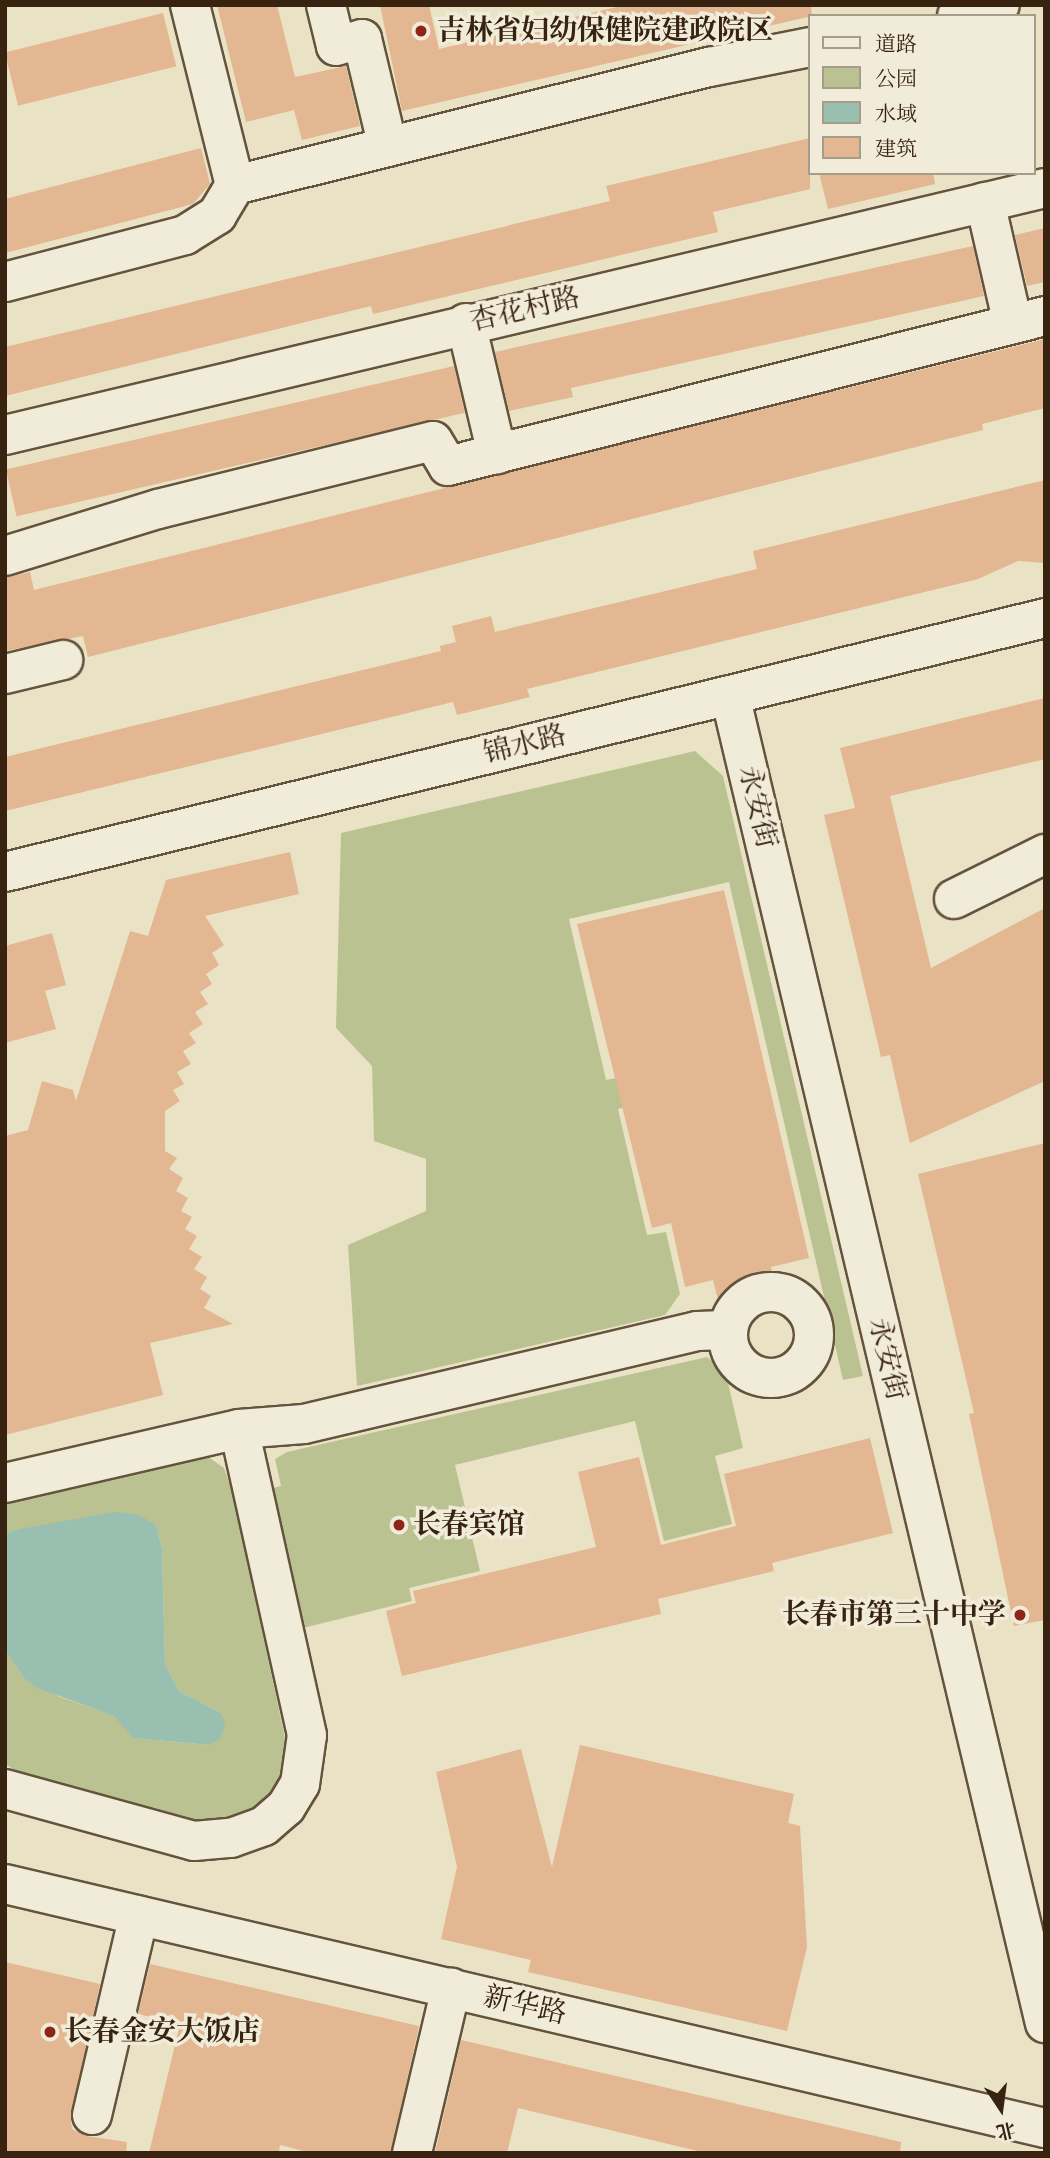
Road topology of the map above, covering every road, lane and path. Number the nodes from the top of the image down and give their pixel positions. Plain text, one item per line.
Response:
1 (190, 5) edge
2 (326, 5) edge
3 (1000, 5) edge
4 (965, 14) edge
5 (808, 47) edge
6 (388, 147) junction
7 (235, 185) junction
8 (1045, 188) edge
9 (985, 202) junction
10 (5, 282) edge
11 (1029, 320) edge
12 (467, 323) junction
13 (5, 435) edge
14 (498, 454) junction
15 (5, 556) edge
16 (1045, 618) edge
17 (63, 660) dead end
18 (5, 674) edge
19 (730, 695) junction
20 (1045, 854) edge
21 (5, 872) edge
22 (954, 900) dead end
23 (727, 1330) dead end
24 (239, 1429) junction
25 (5, 1483) edge
26 (5, 1789) edge
27 (5, 1884) edge
28 (139, 1915) junction
29 (1036, 1947) edge
30 (451, 1989) junction
31 (1045, 2023) edge
32 (92, 2115) dead end
33 (1045, 2128) edge
34 (412, 2153) edge

1 - 7 street
2 - 6 street
3 - 4 street
5 - 6 street
6 - 7 street
7 - 10 street
8 - 9 street, 杏花村路
9 - 11 street
9 - 12 street, 杏花村路
11 - 14 street
12 - 13 street, 杏花村路
12 - 14 street
14 - 15 street
16 - 19 street, 锦水路
17 - 18 street
19 - 21 street, 锦水路
19 - 29 street, 永安街
20 - 22 street
23 - 24 street
24 - 25 street
24 - 26 street
27 - 28 street, 新华路
28 - 30 street, 新华路
28 - 32 street
29 - 31 street, 永安街
30 - 33 street, 新华路
30 - 34 street

